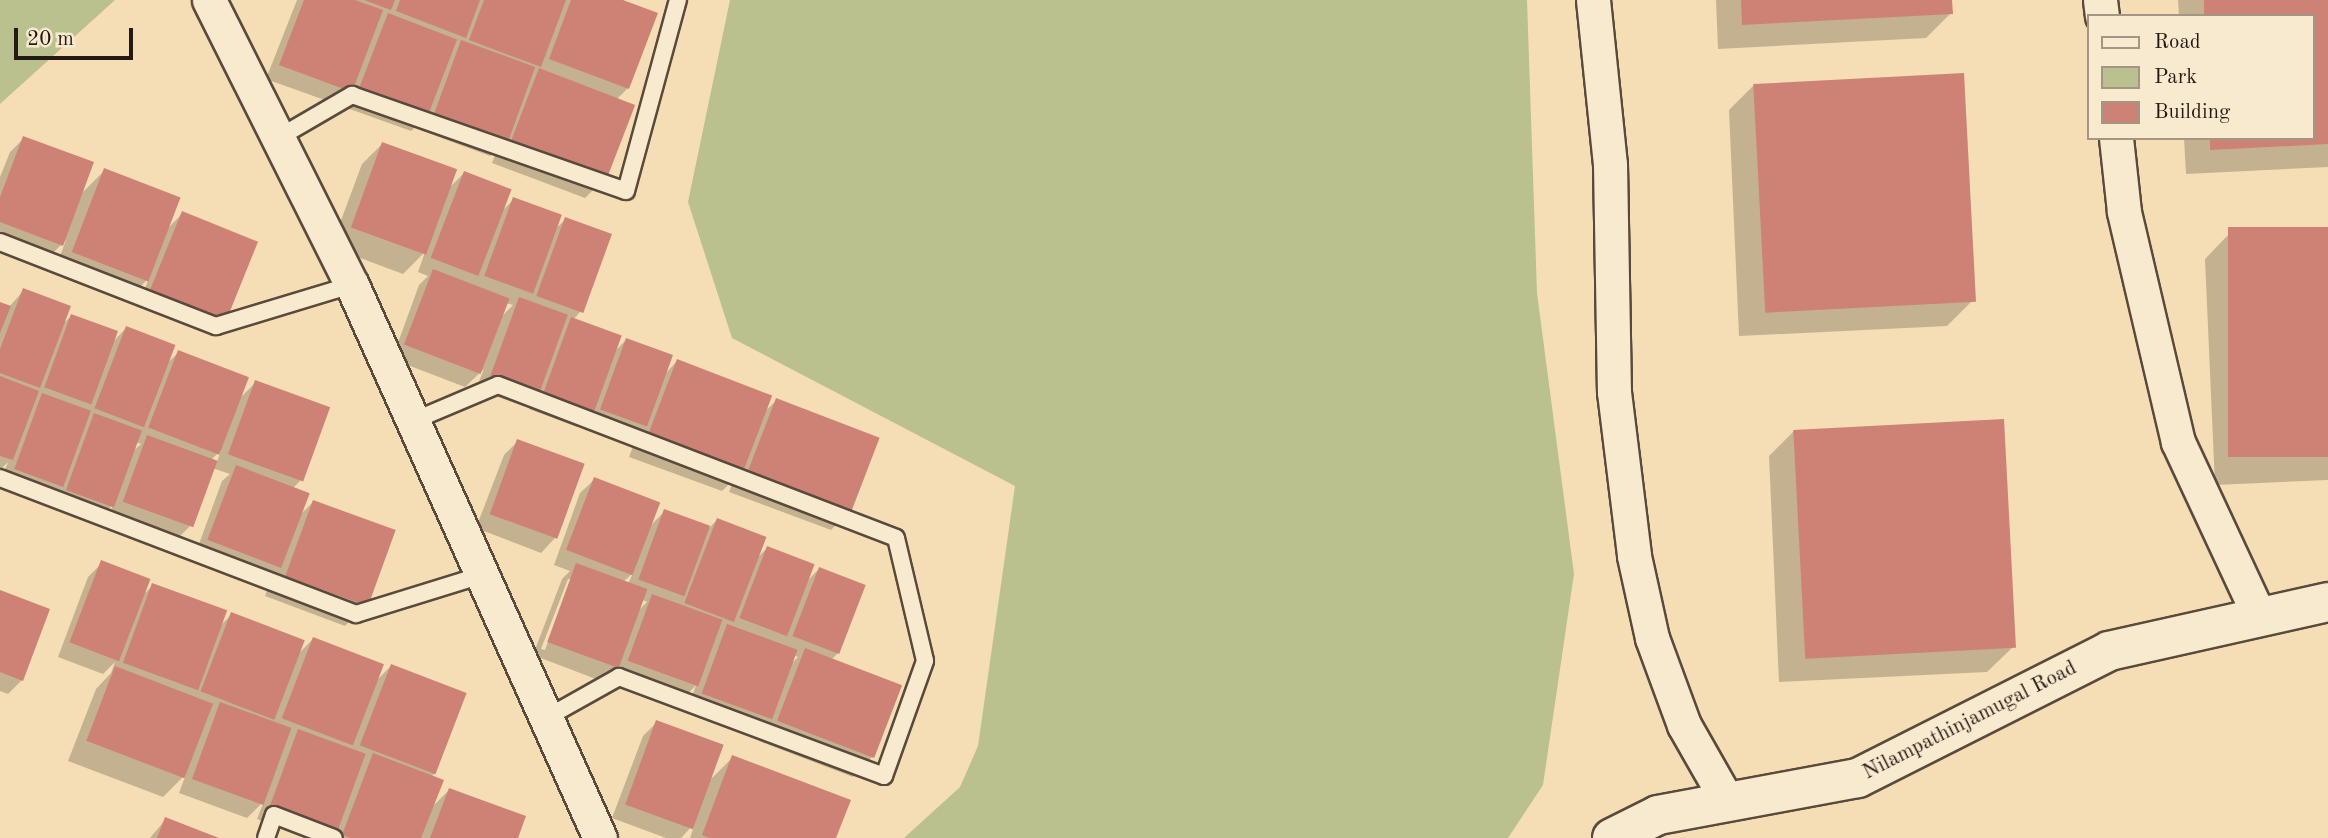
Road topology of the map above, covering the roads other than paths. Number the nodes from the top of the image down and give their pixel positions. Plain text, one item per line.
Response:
1 (209, 0) edge
2 (678, 0) edge
3 (1594, 0) edge
4 (278, 138) junction
5 (2116, 140) edge
6 (0, 242) edge
7 (352, 285) junction
8 (413, 421) junction
9 (0, 478) edge
10 (482, 575) junction
11 (2328, 603) edge
12 (2260, 618) junction
13 (546, 718) junction
14 (1728, 802) junction
15 (266, 838) edge
16 (334, 838) edge
17 (600, 838) edge
18 (1612, 838) edge

1 - 4 street
2 - 4 lane
3 - 14 street
4 - 7 street
5 - 12 street
6 - 7 lane
7 - 8 street
8 - 10 street
8 - 13 lane
9 - 10 lane
10 - 13 street
11 - 12 street, Nilampathinjamugal Road
12 - 14 street, Nilampathinjamugal Road
13 - 17 street
14 - 18 street, Nilampathinjamugal Road
15 - 16 lane

